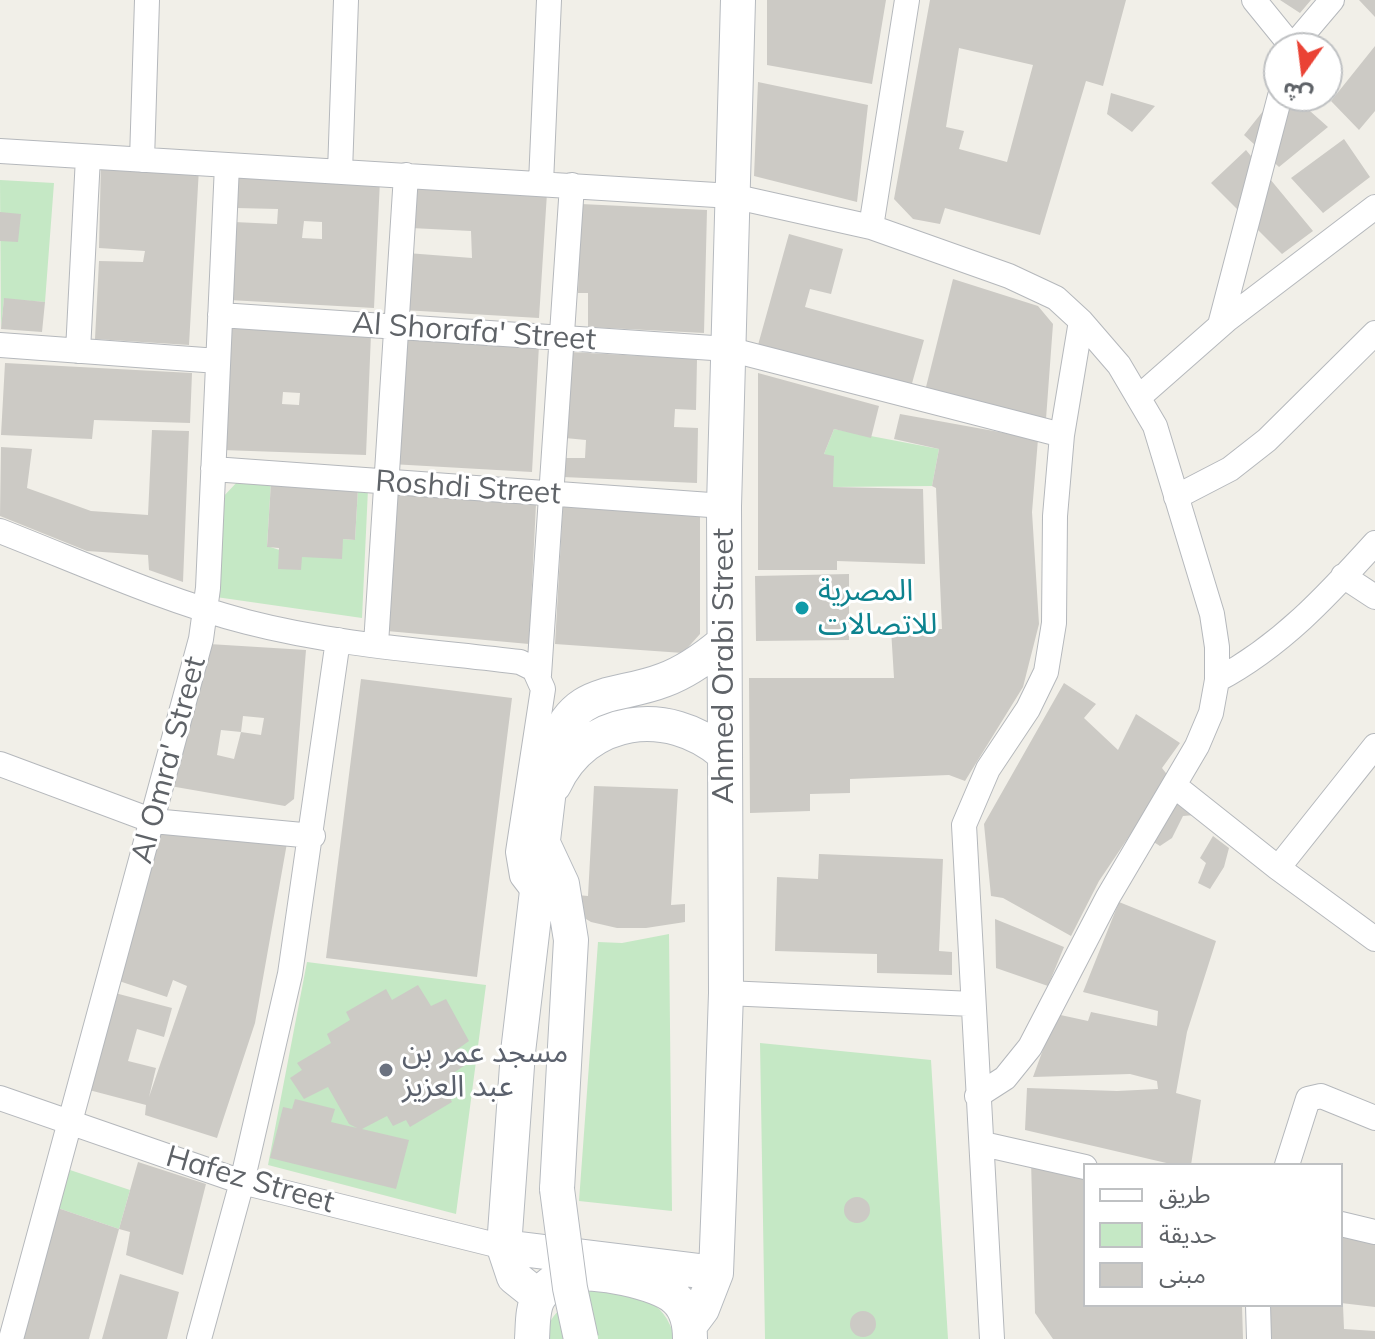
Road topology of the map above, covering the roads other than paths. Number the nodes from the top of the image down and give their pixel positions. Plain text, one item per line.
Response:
1 (147, 0) edge
2 (346, 0) edge
3 (549, 0) edge
4 (738, 0) edge
5 (907, 0) edge
6 (1254, 0) edge
7 (1332, 0) edge
8 (1281, 32) edge
9 (1305, 32) edge
10 (1276, 112) edge
11 (0, 151) edge
12 (88, 157) junction
13 (142, 160) junction
14 (227, 165) junction
15 (340, 172) junction
16 (406, 175) junction
17 (541, 183) junction
18 (572, 185) junction
19 (1375, 192) edge
20 (732, 196) junction
21 (1375, 207) edge
22 (871, 227) junction
23 (220, 315) junction
24 (1081, 321) junction
25 (1220, 325) junction
26 (397, 327) junction
27 (1375, 333) edge
28 (564, 338) junction
29 (0, 345) edge
30 (728, 349) junction
31 (78, 351) junction
32 (218, 361) junction
33 (1139, 397) junction
34 (1062, 435) junction
35 (213, 469) junction
36 (386, 482) junction
37 (554, 494) junction
38 (1176, 497) junction
39 (724, 506) junction
40 (0, 531) edge
41 (1375, 543) edge
42 (1343, 576) junction
43 (1375, 597) edge
44 (205, 610) junction
45 (338, 640) junction
46 (376, 644) junction
47 (722, 644) junction
48 (539, 675) junction
49 (1217, 680) junction
50 (1375, 746) edge
51 (723, 753) junction
52 (0, 764) edge
53 (1176, 787) junction
54 (548, 797) junction
55 (153, 821) junction
56 (313, 836) junction
57 (541, 839) junction
58 (1278, 868) junction
59 (535, 893) junction
60 (1375, 939) edge
61 (726, 993) junction
62 (973, 1004) junction
63 (977, 1096) junction
64 (0, 1098) edge
65 (1375, 1118) edge
66 (72, 1124) junction
67 (983, 1144) junction
68 (1288, 1163) edge
69 (1083, 1167) edge
70 (242, 1182) junction
71 (1343, 1224) edge
72 (1375, 1232) edge
73 (504, 1247) junction
74 (716, 1273) junction
75 (539, 1297) junction
76 (1258, 1307) edge
77 (690, 1332) edge
78 (11, 1339) edge
79 (199, 1339) edge
80 (532, 1339) edge
81 (581, 1339) edge
82 (992, 1339) edge
83 (1259, 1339) edge

1 - 13 street
2 - 15 street
3 - 17 street
4 - 20 main road, Ahmed Orabi Street
5 - 22 street
6 - 8 street
7 - 9 street
10 - 25 street
11 - 12 street
12 - 13 street
12 - 31 street
13 - 14 street
14 - 15 street
14 - 23 street, Al Omra' Street
15 - 16 street
16 - 17 street
16 - 26 street
17 - 18 street
18 - 20 street
18 - 28 street
19 - 25 street
20 - 22 street
20 - 30 main road, Ahmed Orabi Street
21 - 25 street
22 - 24 street
23 - 26 street, Al Shorafa' Street
23 - 32 street, Al Omra' Street
24 - 33 street
24 - 34 street
25 - 33 street
26 - 28 street, Al Shorafa' Street
26 - 36 street
27 - 38 street
28 - 30 street, Al Shorafa' Street
28 - 37 street
29 - 31 street
30 - 34 street, Al Shorafa' Street
30 - 39 main road, Ahmed Orabi Street
31 - 32 street
32 - 35 street, Al Omra' Street
33 - 38 street
34 - 62 street
35 - 36 street, Roshdi Street
35 - 44 street, Al Omra' Street
36 - 37 street, Roshdi Street
36 - 46 street
37 - 39 street, Roshdi Street
37 - 48 street
38 - 49 street
39 - 47 main road, Ahmed Orabi Street
40 - 44 street
41 - 42 street
42 - 43 street
42 - 49 street
44 - 45 street
44 - 55 street, Al Omra' Street
45 - 46 street
45 - 56 street
46 - 48 street
47 - 51 main road, Ahmed Orabi Street
47 - 54 main road
48 - 59 street
49 - 53 street
50 - 58 street
51 - 54 main road
51 - 61 main road, Ahmed Orabi Street
52 - 55 street
53 - 58 street
53 - 63 street
54 - 57 main road
55 - 56 street
55 - 66 street, Al Omra' Street
56 - 70 street
57 - 59 main road
57 - 81 main road, bridge
58 - 60 street
59 - 73 main road
61 - 62 street
61 - 74 main road, Ahmed Orabi Street
62 - 63 street
63 - 67 street
64 - 66 street, Hafez Street
65 - 68 street
66 - 70 street, Hafez Street
66 - 78 street, Al Omra' Street
67 - 69 street
67 - 82 street
70 - 73 street, Hafez Street
70 - 79 street
71 - 72 street
73 - 74 main road
73 - 75 main road
74 - 77 main road, Ahmed Orabi Street
75 - 77 main road
75 - 80 main road
76 - 83 street

